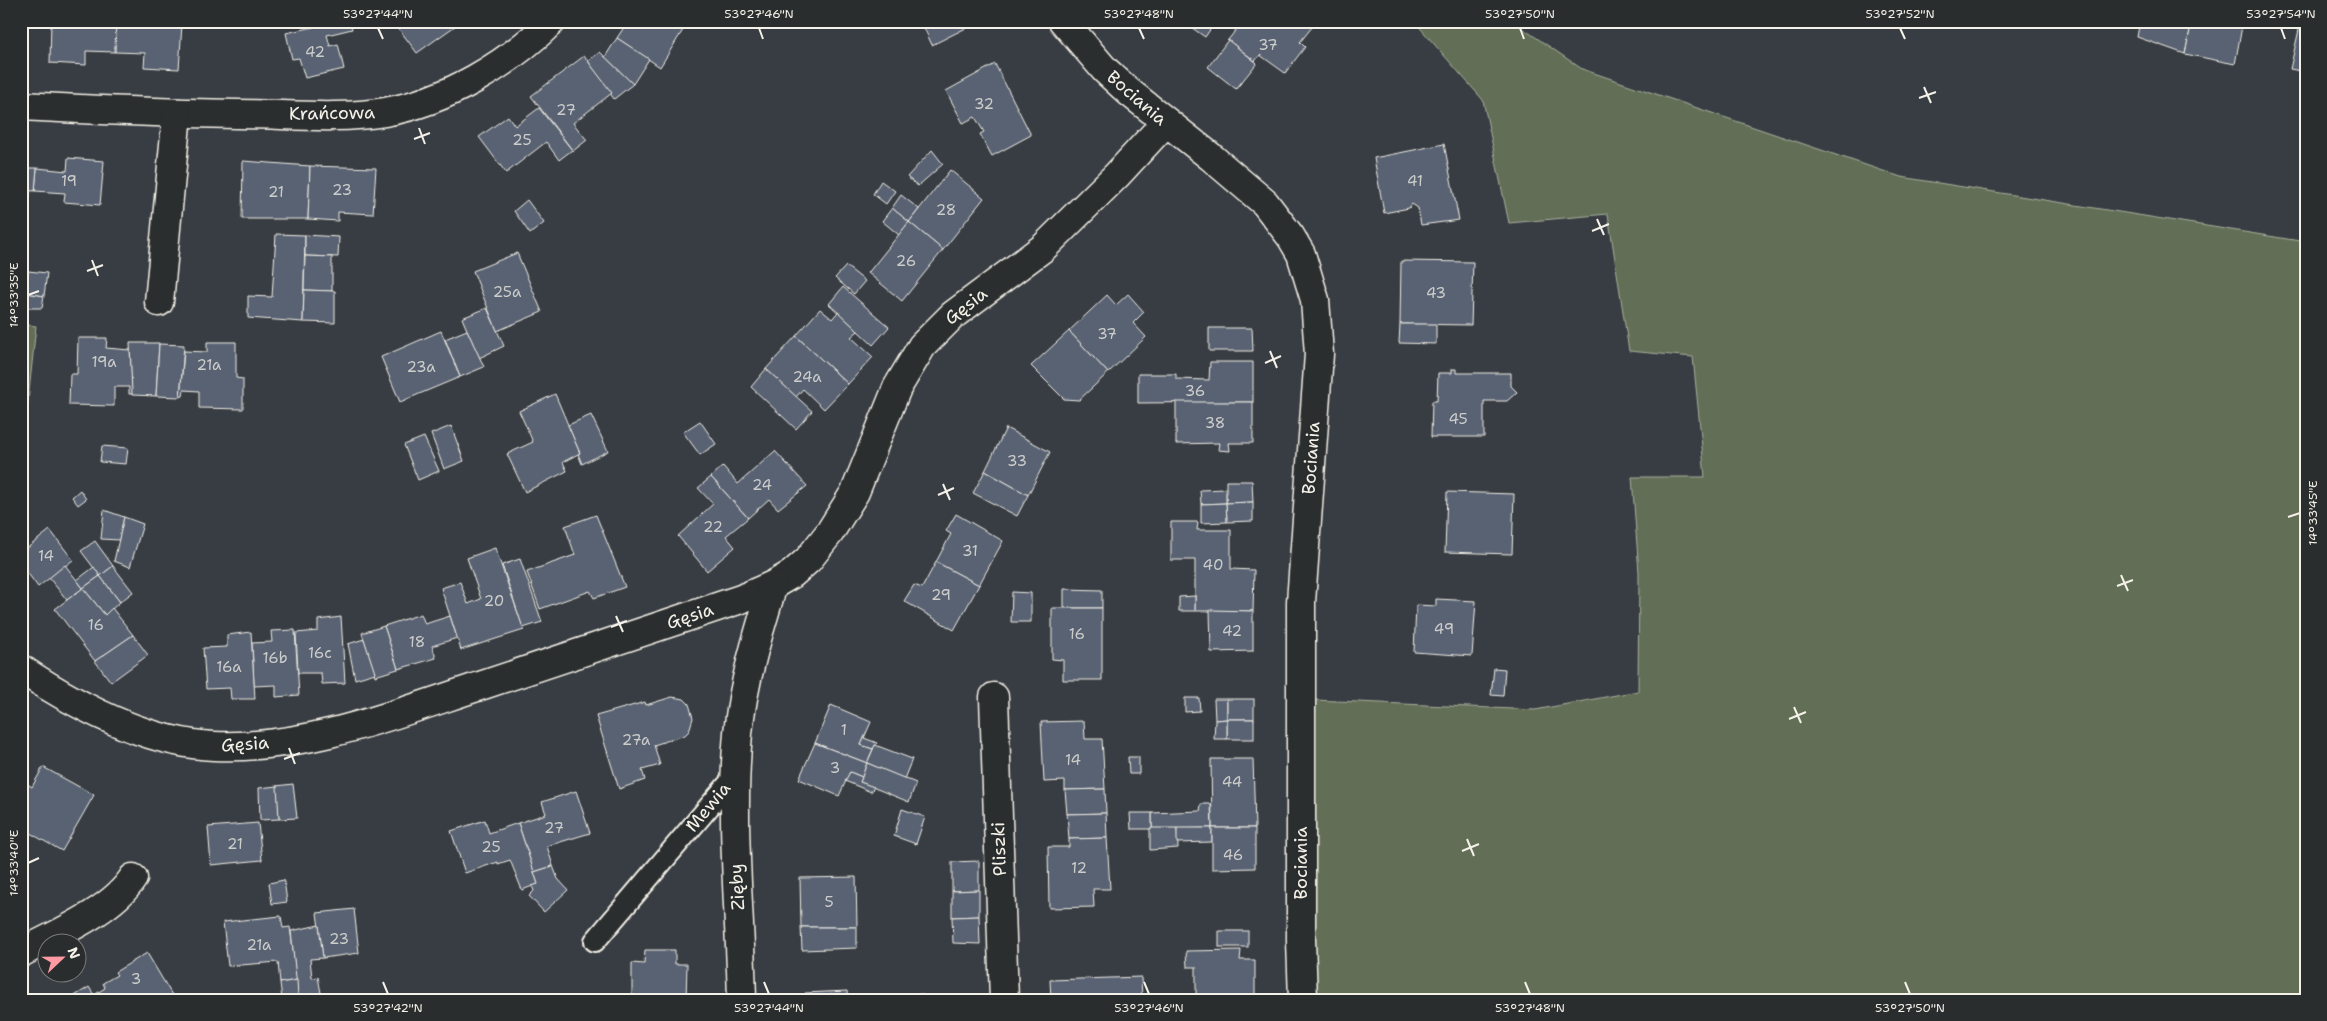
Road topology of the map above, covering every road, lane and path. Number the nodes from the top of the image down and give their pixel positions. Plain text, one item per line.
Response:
1 (552, 21) edge
2 (1063, 21) edge
3 (21, 106) edge
4 (177, 113) junction
5 (1165, 123) junction
6 (160, 302) dead end
7 (773, 585) junction
8 (21, 668) edge
9 (994, 698) dead end
10 (736, 775) junction
11 (133, 878) dead end
12 (595, 941) dead end
13 (21, 954) edge
14 (742, 1000) edge
15 (1004, 1000) edge
16 (1303, 1000) edge

1 - 4 street, Krańcowa
2 - 5 street, Bociania
3 - 4 street, Krańcowa
4 - 6 street
5 - 7 street, Gęsia
5 - 16 street, Bociania
7 - 8 street, Gęsia
7 - 10 street, Mewia
9 - 15 street, Pliszki
10 - 12 lane, Mewia
10 - 14 street, Zięby
11 - 13 street

